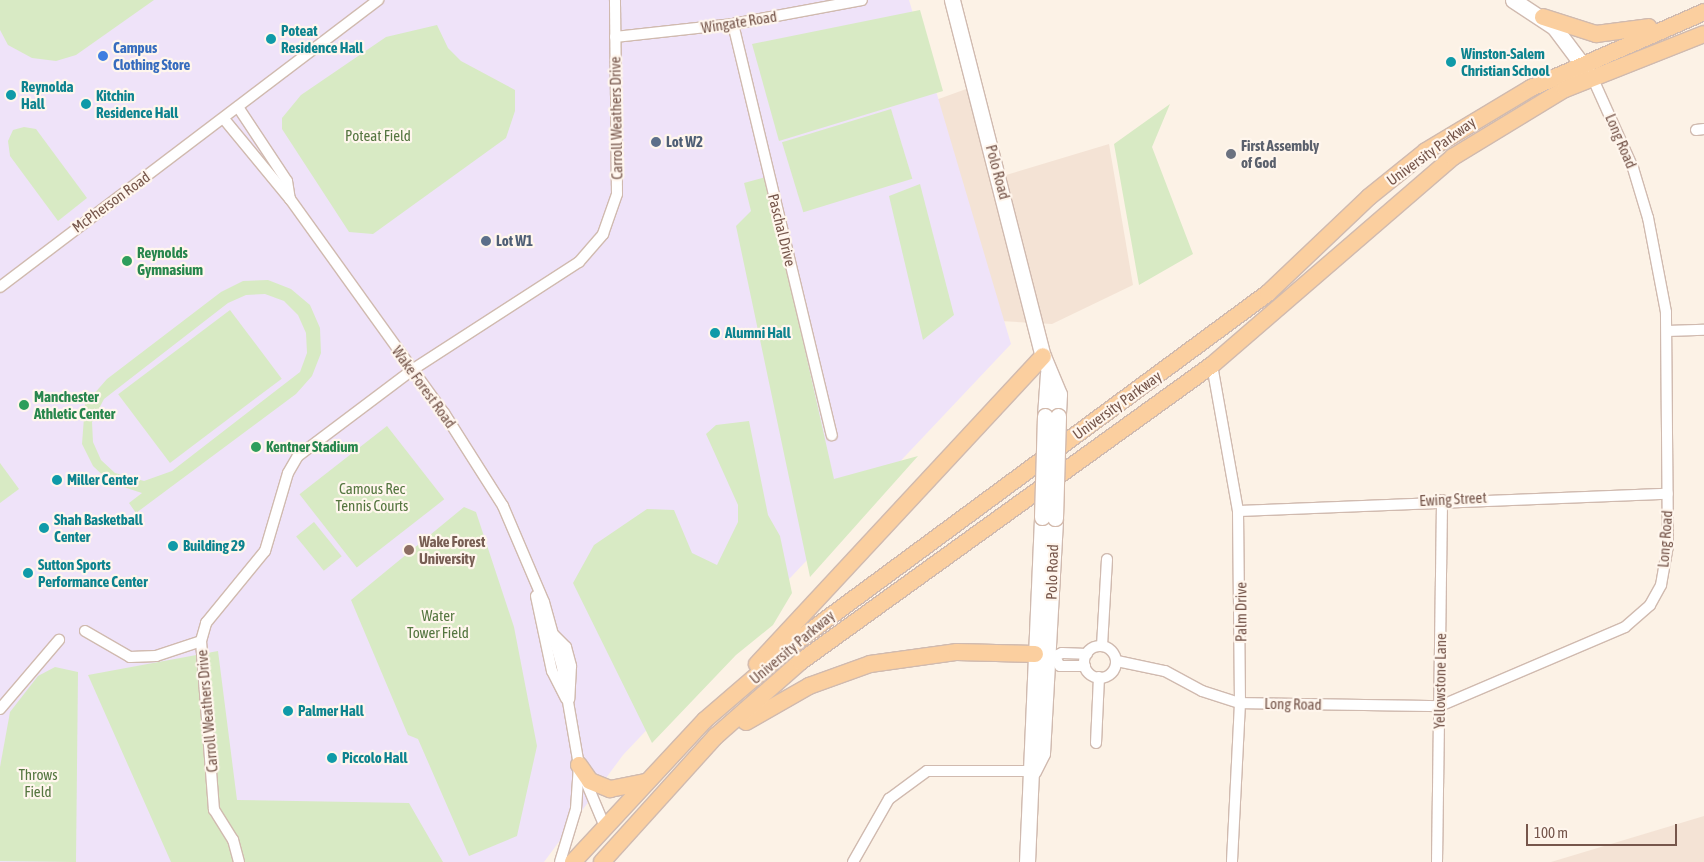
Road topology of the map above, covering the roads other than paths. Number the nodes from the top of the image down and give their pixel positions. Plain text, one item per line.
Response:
1 (378, 0) edge
2 (615, 0) edge
3 (862, 0) edge
4 (952, 0) edge
5 (1517, 2) edge
6 (1704, 12) edge
7 (1543, 17) junction
8 (733, 24) junction
9 (1673, 25) junction
10 (1704, 34) edge
11 (615, 37) junction
12 (1577, 66) junction
13 (1593, 79) junction
14 (238, 107) junction
15 (224, 118) junction
16 (290, 199) junction
17 (0, 286) edge
18 (1704, 330) edge
19 (1666, 331) junction
20 (1043, 356) junction
21 (1212, 365) junction
22 (412, 370) junction
23 (832, 435) dead end
24 (1668, 494) junction
25 (1442, 500) junction
26 (1238, 511) junction
27 (1048, 517) junction
28 (1107, 559) dead end
29 (535, 588) junction
30 (85, 631) dead end
31 (59, 640) dead end
32 (201, 641) junction
33 (1102, 646) junction
34 (1087, 654) junction
35 (1046, 657) junction
36 (1117, 661) junction
37 (1085, 666) junction
38 (1099, 677) junction
39 (568, 703) junction
40 (1240, 703) junction
41 (1440, 706) junction
42 (0, 709) edge
43 (705, 720) junction
44 (1096, 744) dead end
45 (579, 764) junction
46 (685, 770) junction
47 (1033, 771) junction
48 (648, 781) junction
49 (605, 827) junction
50 (239, 862) edge
51 (560, 862) edge
52 (574, 862) edge
53 (589, 862) edge
54 (602, 862) edge
55 (853, 862) edge
56 (1027, 862) edge
57 (1232, 862) edge
58 (1437, 862) edge

1 - 14 street
2 - 11 street, Carroll Weathers Drive
3 - 8 street, Wingate Road
4 - 20 main road, Polo Road
5 - 7 main road
5 - 12 main road
6 - 9 main road, University Parkway
7 - 9 main road
7 - 12 main road
8 - 11 street, Wingate Road
8 - 23 street, Paschal Drive
9 - 12 main road, University Parkway
10 - 13 main road, University Parkway
11 - 22 street, Carroll Weathers Drive
12 - 13 main road
12 - 43 main road, University Parkway
13 - 19 street, Long Road
13 - 21 main road, University Parkway
14 - 15 street
14 - 16 street, Wake Forest Road
15 - 16 street, Wake Forest Road
15 - 17 street, McPherson Road
16 - 22 street, Wake Forest Road
18 - 19 street
19 - 24 street, Long Road
20 - 27 main road, Polo Road, bridge
20 - 43 main road
21 - 26 street, Palm Drive
21 - 46 main road, University Parkway
22 - 29 street, Wake Forest Road
22 - 32 street, Carroll Weathers Drive
24 - 25 street, Ewing Street
24 - 41 street, Long Road
25 - 26 street, Ewing Street
25 - 41 street, Yellowstone Lane
26 - 40 street, Palm Drive
27 - 35 main road, Polo Road
27 - 35 main road, Polo Road
28 - 33 street
29 - 39 street, Wake Forest Road
29 - 39 street, Wake Forest Road
30 - 32 street
31 - 42 street
32 - 50 street, Carroll Weathers Drive
33 - 34 street
33 - 36 street
34 - 35 street
34 - 37 street
35 - 37 street
35 - 46 main road
35 - 47 main road, Polo Road
36 - 38 street
36 - 40 street, Long Road
37 - 38 street
38 - 44 street
39 - 45 street, Wake Forest Road
40 - 41 street, Long Road
40 - 57 street, Palm Drive
41 - 58 street, Yellowstone Lane
43 - 48 main road, University Parkway
45 - 48 main road
45 - 49 street, Wake Forest Road
45 - 51 street, Wake Forest Road
46 - 54 main road, University Parkway
47 - 55 street
47 - 56 main road, Polo Road
48 - 49 main road, University Parkway
49 - 52 main road, University Parkway
49 - 53 main road

